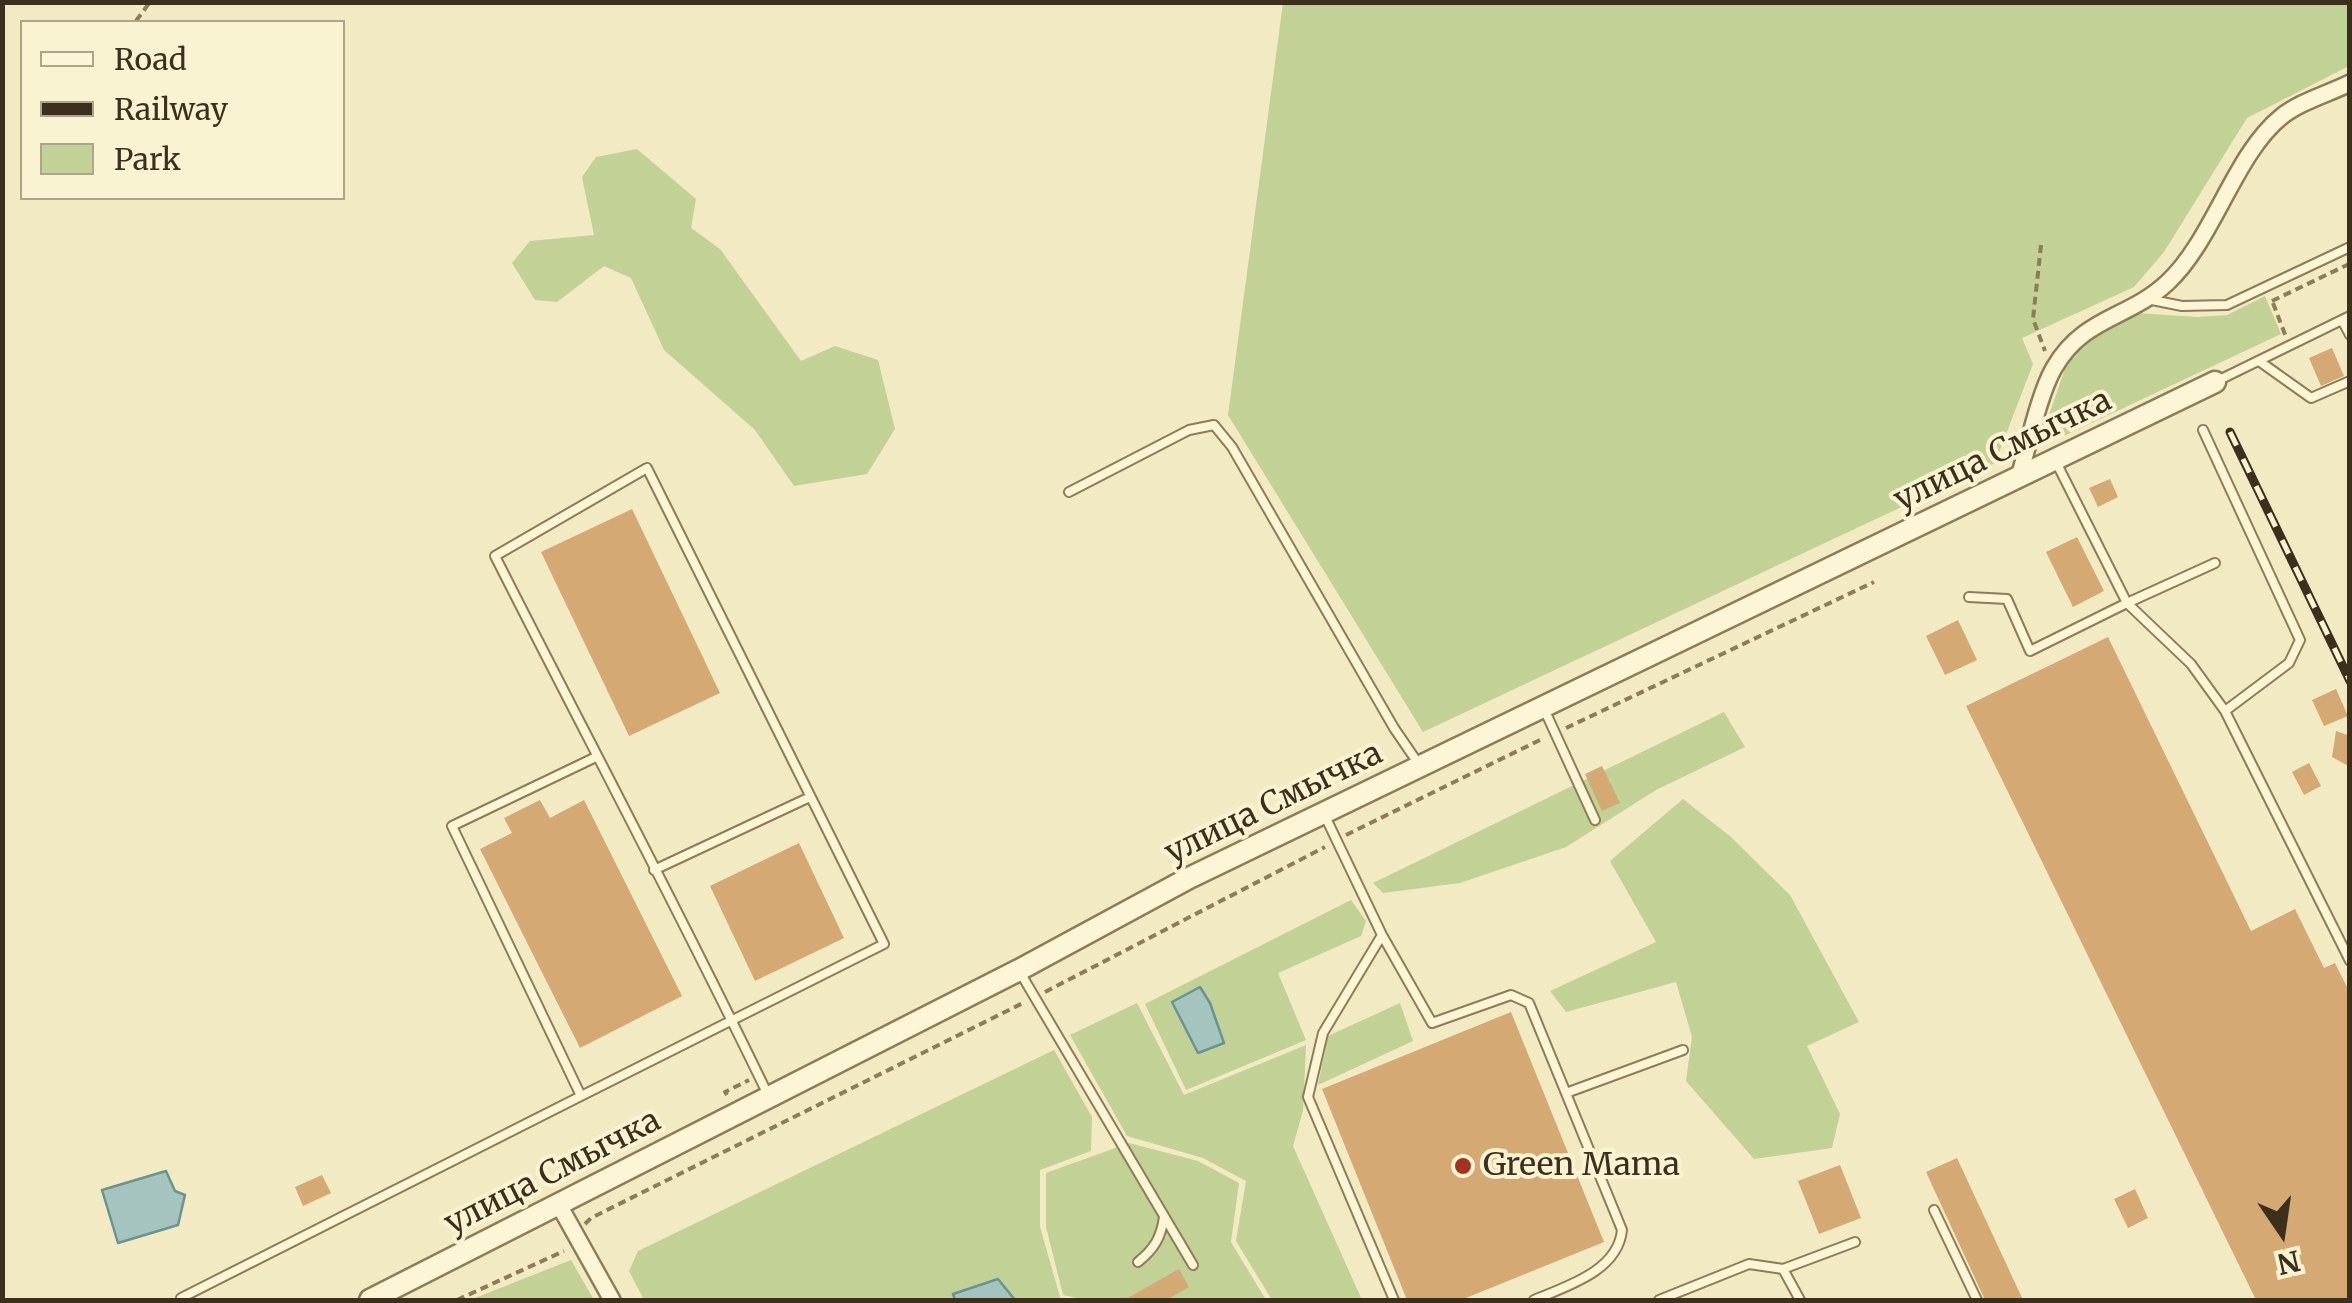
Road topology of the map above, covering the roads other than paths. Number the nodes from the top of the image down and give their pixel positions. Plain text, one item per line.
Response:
1 (2350, 83) edge
2 (2350, 248) edge
3 (2147, 299) junction
4 (2346, 318) edge
5 (2350, 335) edge
6 (2259, 360) junction
7 (2350, 381) edge
8 (2216, 382) joint
9 (2203, 430) dead end
10 (2055, 460) junction
11 (2018, 478) junction
12 (1069, 492) dead end
13 (2215, 564) dead end
14 (1969, 597) dead end
15 (2128, 603) junction
16 (1543, 707) junction
17 (2225, 711) junction
18 (596, 757) junction
19 (1420, 766) junction
20 (810, 796) junction
21 (1323, 813) junction
22 (1595, 820) dead end
23 (654, 870) junction
24 (1382, 936) junction
25 (2350, 960) edge
26 (1019, 970) junction
27 (730, 1019) junction
28 (1683, 1050) dead end
29 (1566, 1093) junction
30 (768, 1095) junction
31 (581, 1096) junction
32 (559, 1205) junction
33 (1934, 1210) dead end
34 (1164, 1217) junction
35 (1854, 1242) dead end
36 (1138, 1262) dead end
37 (1193, 1265) dead end
38 (1784, 1269) junction
39 (182, 1298) edge
40 (370, 1300) edge
41 (612, 1300) edge
42 (1394, 1300) edge
43 (1534, 1300) edge
44 (1659, 1300) edge
45 (1800, 1300) edge
46 (1977, 1300) edge

1 - 3 street
2 - 3 lane
3 - 11 street
4 - 5 lane
4 - 6 lane
6 - 7 lane
6 - 8 lane
8 - 10 street, улица Смычка
9 - 17 lane
10 - 11 street, улица Смычка
10 - 15 lane
11 - 16 street, улица Смычка
12 - 19 lane
13 - 15 lane
14 - 15 lane
15 - 17 lane
16 - 19 street, улица Смычка
16 - 22 lane
17 - 25 lane
18 - 20 lane
18 - 23 lane
18 - 31 lane
19 - 21 street, улица Смычка
20 - 23 lane
20 - 27 lane
21 - 24 lane
21 - 26 street, улица Смычка
23 - 27 lane
24 - 29 lane
24 - 42 lane
26 - 30 street, улица Смычка
26 - 34 lane
27 - 30 lane
27 - 31 lane
28 - 29 lane
29 - 43 lane
30 - 32 street, улица Смычка
31 - 39 lane
32 - 40 street, улица Смычка
32 - 41 street
33 - 46 lane
34 - 36 lane
34 - 37 lane
35 - 38 lane
38 - 44 lane
38 - 45 lane

